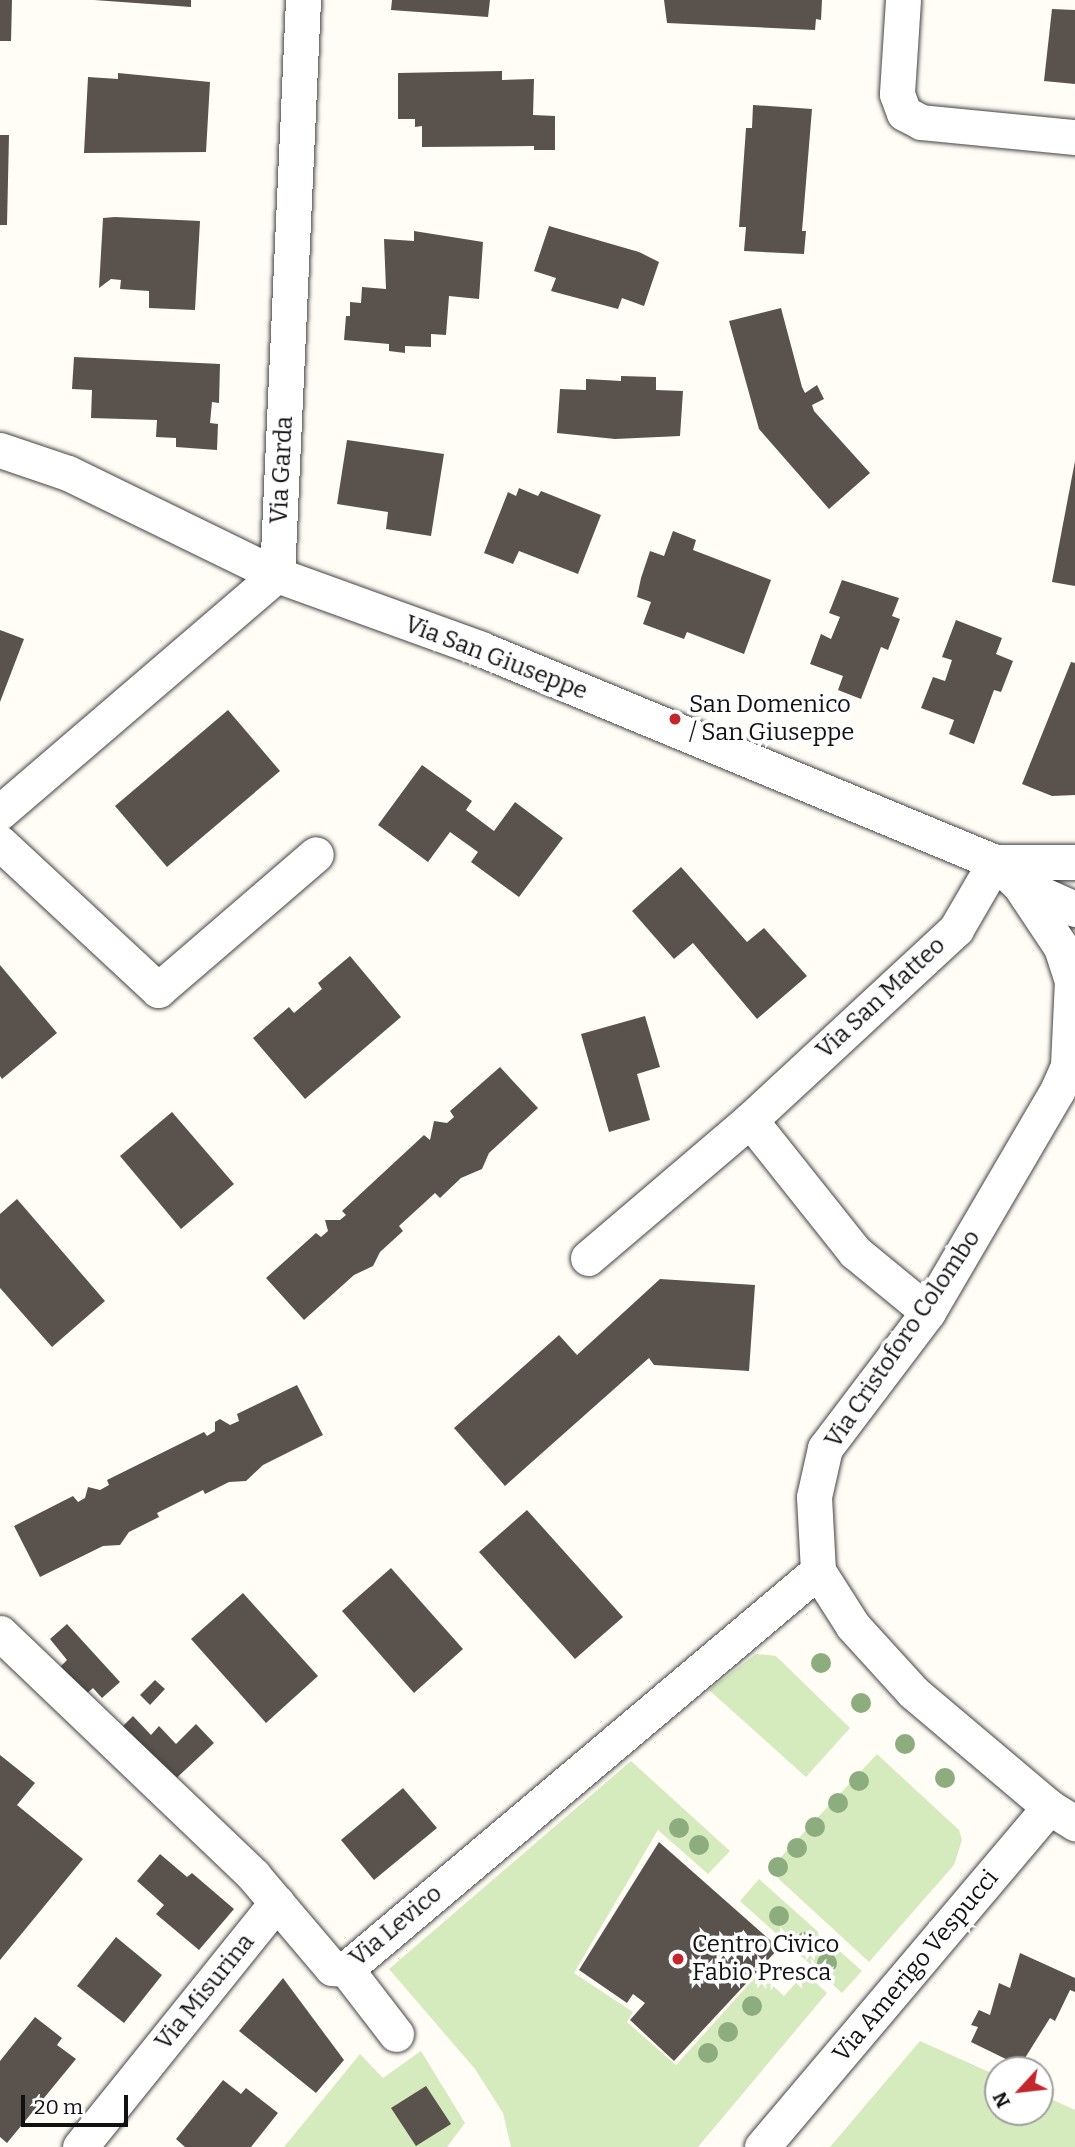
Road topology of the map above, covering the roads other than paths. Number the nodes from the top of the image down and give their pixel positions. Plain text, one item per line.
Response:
1 (303, 0) edge
2 (903, 0) edge
3 (1075, 137) edge
4 (0, 450) edge
5 (277, 575) junction
6 (0, 812) edge
7 (0, 843) edge
8 (316, 854) dead end
9 (1075, 862) edge
10 (1014, 869) junction
11 (1075, 875) edge
12 (1075, 909) edge
13 (1071, 1058) edge
14 (750, 1120) junction
15 (588, 1258) dead end
16 (928, 1312) junction
17 (818, 1571) junction
18 (0, 1633) edge
19 (1062, 1815) edge
20 (277, 1902) junction
21 (346, 1969) junction
22 (396, 2034) dead end
23 (80, 2147) edge
24 (762, 2147) edge

1 - 5 street, Via Garda
2 - 3 street
4 - 5 street, Via San Giuseppe
5 - 6 street
5 - 10 street, Via San Giuseppe
7 - 8 street
9 - 10 street, Via San Giuseppe
10 - 11 street, Via San Giuseppe
10 - 12 street, Via San Giuseppe
10 - 13 street
10 - 14 street, Via San Matteo
13 - 16 street, Via Cristoforo Colombo
14 - 15 street, Via San Matteo
14 - 16 street
16 - 17 street, Via Cristoforo Colombo
17 - 19 street, Via Cristoforo Colombo
17 - 21 street, Via Levico
18 - 20 street, Via Levico
19 - 24 street, Via Amerigo Vespucci
20 - 21 street, Via Levico
20 - 23 street, Via Misurina
21 - 22 street

